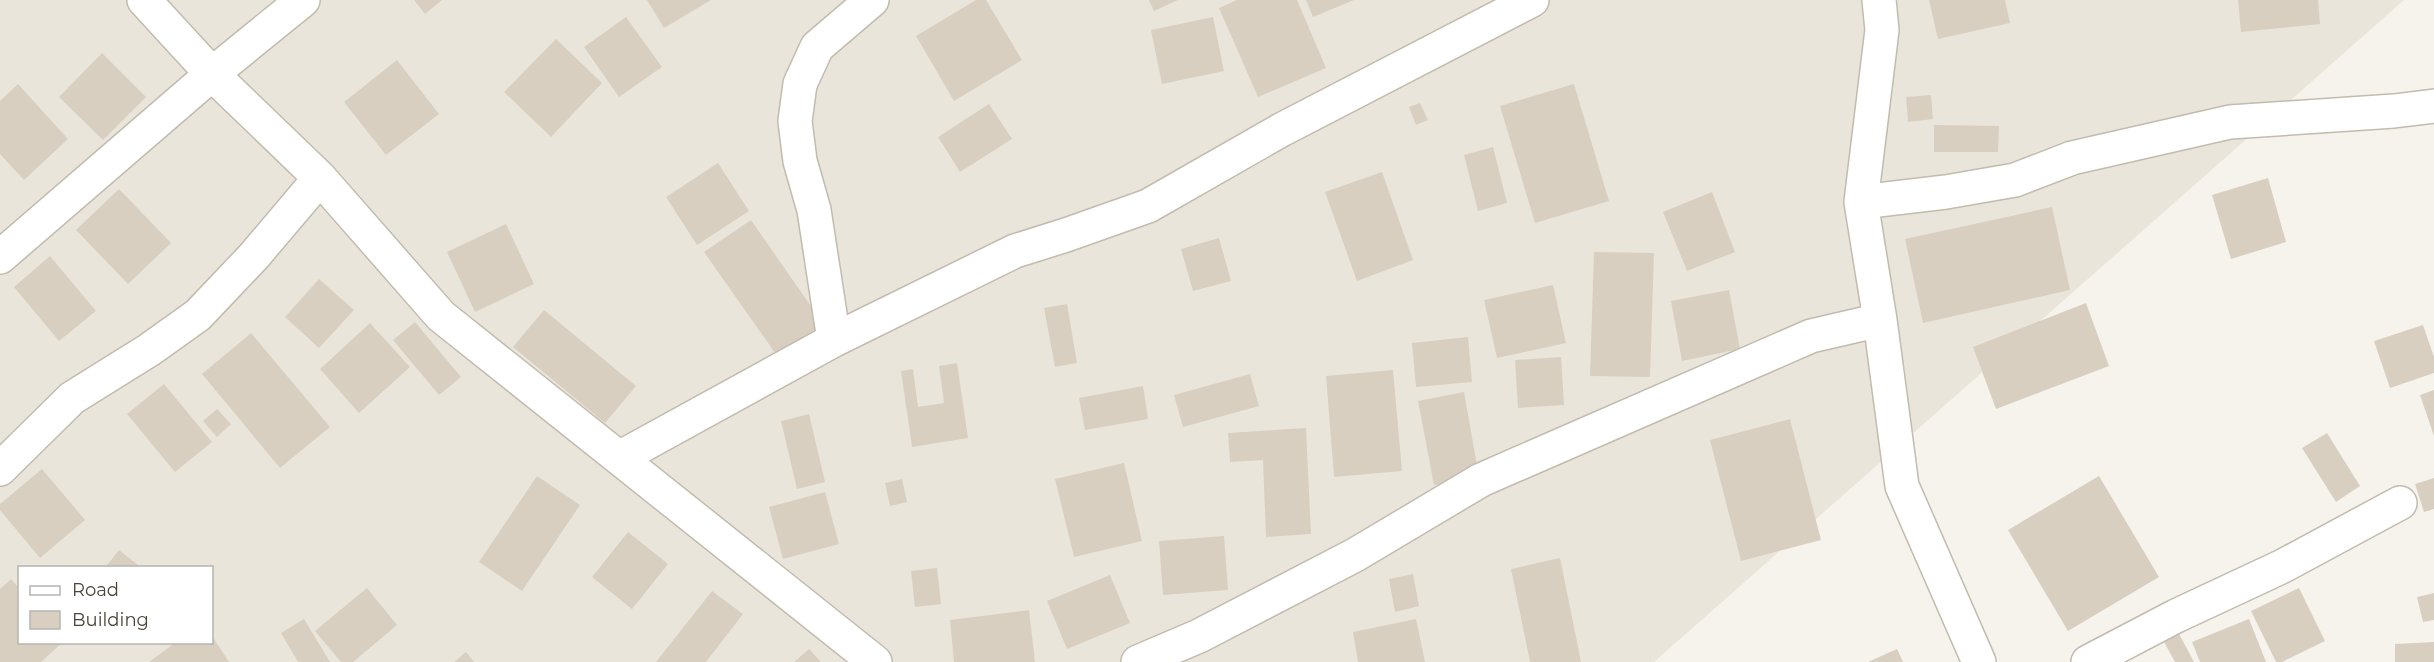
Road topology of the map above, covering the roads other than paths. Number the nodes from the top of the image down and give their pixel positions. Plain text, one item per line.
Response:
1 (144, 0) edge
2 (303, 0) edge
3 (872, 0) edge
4 (1532, 0) edge
5 (1879, 0) edge
6 (212, 74) junction
7 (2434, 106) edge
8 (320, 178) junction
9 (1861, 202) junction
10 (0, 257) edge
11 (1880, 320) junction
12 (834, 340) junction
13 (621, 457) junction
14 (0, 469) edge
15 (2400, 503) dead end
16 (875, 662) edge
17 (1138, 662) edge
18 (1979, 662) edge
19 (2088, 662) edge

1 - 6 street
2 - 6 street
3 - 12 street
4 - 12 street
5 - 9 street
6 - 8 street
6 - 10 street
7 - 9 street
8 - 13 street
8 - 14 street
9 - 11 street
11 - 17 street
11 - 18 street
12 - 13 street
13 - 16 street
15 - 19 street

